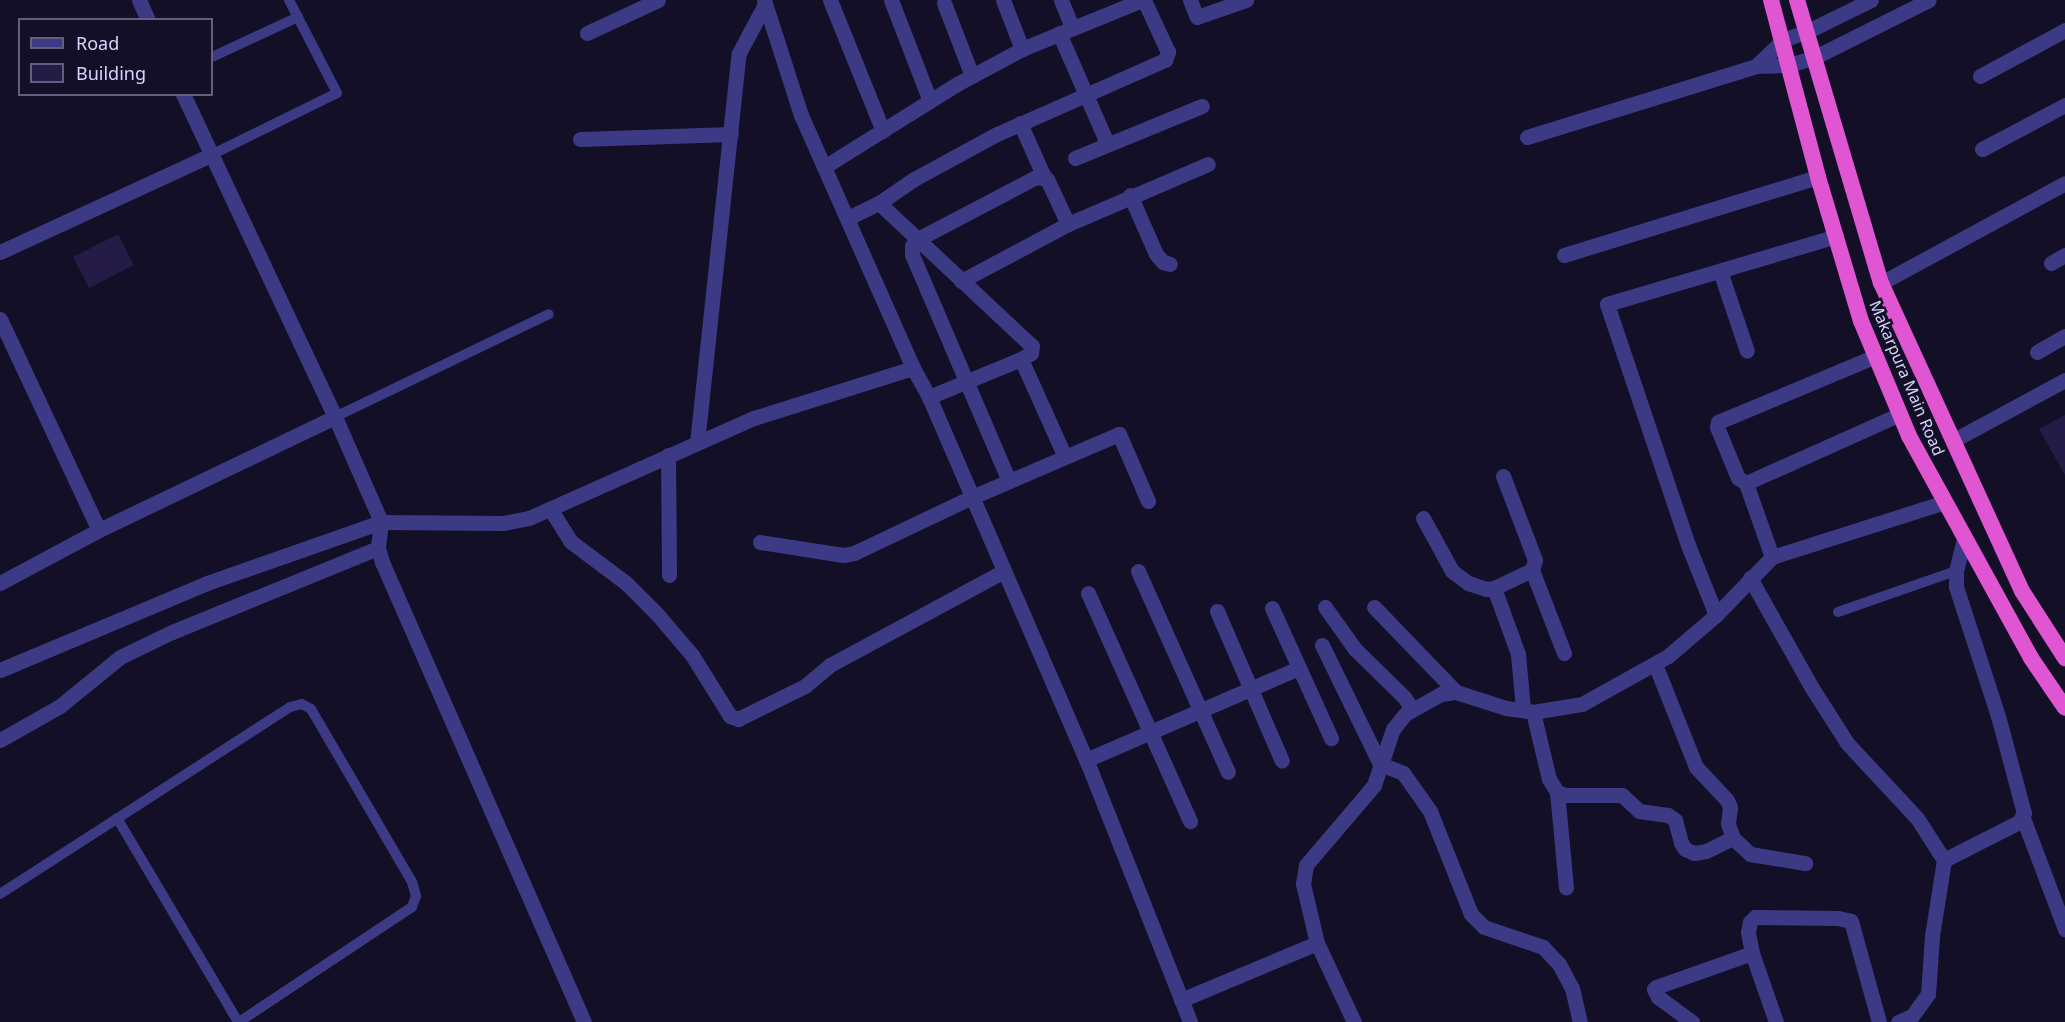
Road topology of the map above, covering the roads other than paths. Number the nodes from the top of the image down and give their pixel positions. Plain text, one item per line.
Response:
1 (139, 0) edge
2 (289, 0) edge
3 (658, 0) edge
4 (830, 0) edge
5 (891, 0) edge
6 (1003, 0) edge
7 (1061, 0) edge
8 (1143, 0) edge
9 (1190, 0) edge
10 (1246, 0) edge
11 (1771, 0) edge
12 (1797, 0) edge
13 (1871, 0) edge
14 (1929, 0) edge
15 (764, 3) edge
16 (944, 3) dead end
17 (1121, 4) edge
18 (298, 17) junction
19 (147, 18) edge
20 (1066, 30) junction
21 (2065, 30) edge
22 (1808, 31) junction
23 (587, 33) dead end
24 (1783, 40) junction
25 (1022, 49) junction
26 (213, 57) edge
27 (1815, 57) junction
28 (1789, 65) junction
29 (1756, 66) junction
30 (972, 76) junction
31 (1980, 76) dead end
32 (1086, 94) junction
33 (184, 96) edge
34 (930, 101) junction
35 (2065, 105) edge
36 (1202, 106) dead end
37 (1020, 123) junction
38 (883, 131) junction
39 (731, 134) junction
40 (1527, 137) dead end
41 (580, 139) dead end
42 (1107, 143) junction
43 (1982, 149) dead end
44 (211, 155) junction
45 (1075, 158) dead end
46 (1208, 164) dead end
47 (824, 167) junction
48 (1044, 177) junction
49 (1818, 177) junction
50 (2065, 183) edge
51 (1130, 195) junction
52 (879, 203) junction
53 (848, 218) junction
54 (1068, 224) junction
55 (1836, 236) junction
56 (916, 240) junction
57 (0, 252) edge
58 (1563, 255) dead end
59 (2065, 255) edge
60 (2051, 263) dead end
61 (1170, 264) dead end
62 (1720, 271) junction
63 (961, 281) junction
64 (1881, 283) junction
65 (549, 314) dead end
66 (0, 319) edge
67 (2065, 336) edge
68 (1747, 351) dead end
69 (2037, 352) dead end
70 (1876, 356) junction
71 (1021, 359) junction
72 (913, 368) junction
73 (2065, 380) edge
74 (965, 382) junction
75 (928, 397) junction
76 (1900, 414) junction
77 (335, 417) junction
78 (1954, 440) junction
79 (697, 443) junction
80 (669, 455) junction
81 (1065, 457) junction
82 (1503, 476) dead end
83 (1009, 481) junction
84 (1746, 483) junction
85 (972, 497) junction
86 (1148, 501) dead end
87 (1945, 502) junction
88 (551, 510) junction
89 (1423, 518) dead end
90 (381, 522) junction
91 (99, 530) junction
92 (1964, 539) junction
93 (760, 542) dead end
94 (378, 548) junction
95 (1772, 556) junction
96 (1532, 570) junction
97 (1138, 571) dead end
98 (1004, 572) junction
99 (1956, 572) junction
100 (669, 575) dead end
101 (1750, 579) junction
102 (0, 583) edge
103 (1494, 588) junction
104 (1088, 592) dead end
105 (1324, 607) dead end
106 (1374, 607) dead end
107 (1272, 608) dead end
108 (1217, 611) dead end
109 (1838, 612) dead end
110 (1716, 615) junction
111 (1322, 645) dead end
112 (1564, 652) dead end
113 (2065, 658) edge
114 (1655, 663) junction
115 (1299, 668) junction
116 (0, 670) edge
117 (1249, 689) junction
118 (1456, 692) junction
119 (2065, 708) edge
120 (1412, 709) junction
121 (1201, 710) junction
122 (1528, 711) junction
123 (1150, 732) junction
124 (1331, 738) dead end
125 (0, 740) edge
126 (1086, 760) junction
127 (1282, 761) dead end
128 (1380, 764) junction
129 (1228, 772) dead end
130 (1557, 792) junction
131 (117, 818) junction
132 (2023, 818) junction
133 (1190, 822) dead end
134 (1733, 838) junction
135 (1944, 860) junction
136 (1805, 862) dead end
137 (1566, 888) dead end
138 (0, 894) edge
139 (2065, 929) edge
140 (1317, 943) junction
141 (1752, 953) junction
142 (1181, 1000) junction
143 (1908, 1020) edge
144 (239, 1022) edge
145 (584, 1022) edge
146 (1190, 1022) edge
147 (1354, 1022) edge
148 (1580, 1022) edge
149 (1692, 1022) edge
150 (1776, 1022) edge
151 (1879, 1022) edge

1 - 19 street
2 - 18 lane
3 - 23 street
4 - 38 street
5 - 34 street
6 - 25 street
7 - 20 street
8 - 17 street
8 - 32 street
9 - 10 street
11 - 24 highway, Makarpura Main Road
12 - 22 highway, Makarpura Main Road
13 - 22 street
14 - 27 street
15 - 39 street
15 - 47 street
16 - 30 street
17 - 20 street
18 - 26 lane
18 - 44 lane
20 - 25 street
20 - 32 street
21 - 31 street
22 - 24 street
22 - 27 highway, Makarpura Main Road
24 - 28 highway, Makarpura Main Road
24 - 29 street
25 - 30 street
27 - 28 street
27 - 64 highway, Makarpura Main Road
28 - 29 street
28 - 49 highway, Makarpura Main Road
29 - 40 street
30 - 34 street
32 - 37 street
32 - 42 street
33 - 44 street
34 - 38 street
35 - 43 street
36 - 42 street
37 - 48 street
37 - 52 street
38 - 47 street
39 - 41 street
39 - 79 street
42 - 45 street
44 - 57 street
44 - 77 street
46 - 51 street
47 - 53 street
48 - 54 street
48 - 56 street
49 - 55 highway, Makarpura Main Road
49 - 58 street
50 - 64 street
51 - 54 street
51 - 61 street
52 - 53 street
52 - 56 street
53 - 72 street
54 - 63 street
55 - 62 street
55 - 70 highway, Makarpura Main Road
56 - 63 street
56 - 74 street
59 - 60 street
62 - 68 street
62 - 110 street
63 - 71 street
64 - 78 highway, Makarpura Main Road
65 - 77 lane
66 - 91 street
67 - 69 street
70 - 76 highway, Makarpura Main Road
70 - 84 street
71 - 74 street
71 - 81 street
72 - 75 street
72 - 79 street
73 - 78 street
74 - 75 street
74 - 83 street
75 - 85 street
76 - 84 street
76 - 87 highway, Makarpura Main Road
77 - 90 street
77 - 91 street
78 - 113 highway, Makarpura Main Road
79 - 80 street
80 - 88 street
80 - 100 street
81 - 83 street
81 - 86 street
82 - 96 street
83 - 85 street
84 - 95 street
85 - 93 street
85 - 98 street
87 - 92 highway, Makarpura Main Road
87 - 95 street
88 - 90 street
88 - 98 street
89 - 103 street
90 - 94 street
90 - 116 street
91 - 102 street
92 - 99 street
92 - 119 highway, Makarpura Main Road
94 - 125 street
94 - 145 street
95 - 101 street
96 - 103 street
96 - 112 street
97 - 121 street
98 - 126 street
99 - 109 lane
99 - 132 street
101 - 110 street
101 - 135 street
103 - 122 street
104 - 123 street
105 - 120 street
106 - 118 street
107 - 115 street
108 - 117 street
110 - 114 street
111 - 128 street
114 - 122 street
114 - 134 street
115 - 117 street
115 - 124 street
117 - 121 street
117 - 127 street
118 - 120 street
118 - 122 street
120 - 128 street
121 - 123 street
121 - 129 street
122 - 130 street
123 - 126 street
123 - 133 street
126 - 142 street
128 - 140 street
128 - 148 street
130 - 134 street
130 - 137 street
131 - 138 lane
131 - 144 lane
131 - 144 lane
132 - 135 street
132 - 139 street
134 - 136 street
135 - 143 street
140 - 142 street
140 - 147 street
141 - 149 street
141 - 150 street
141 - 151 street
142 - 146 street

